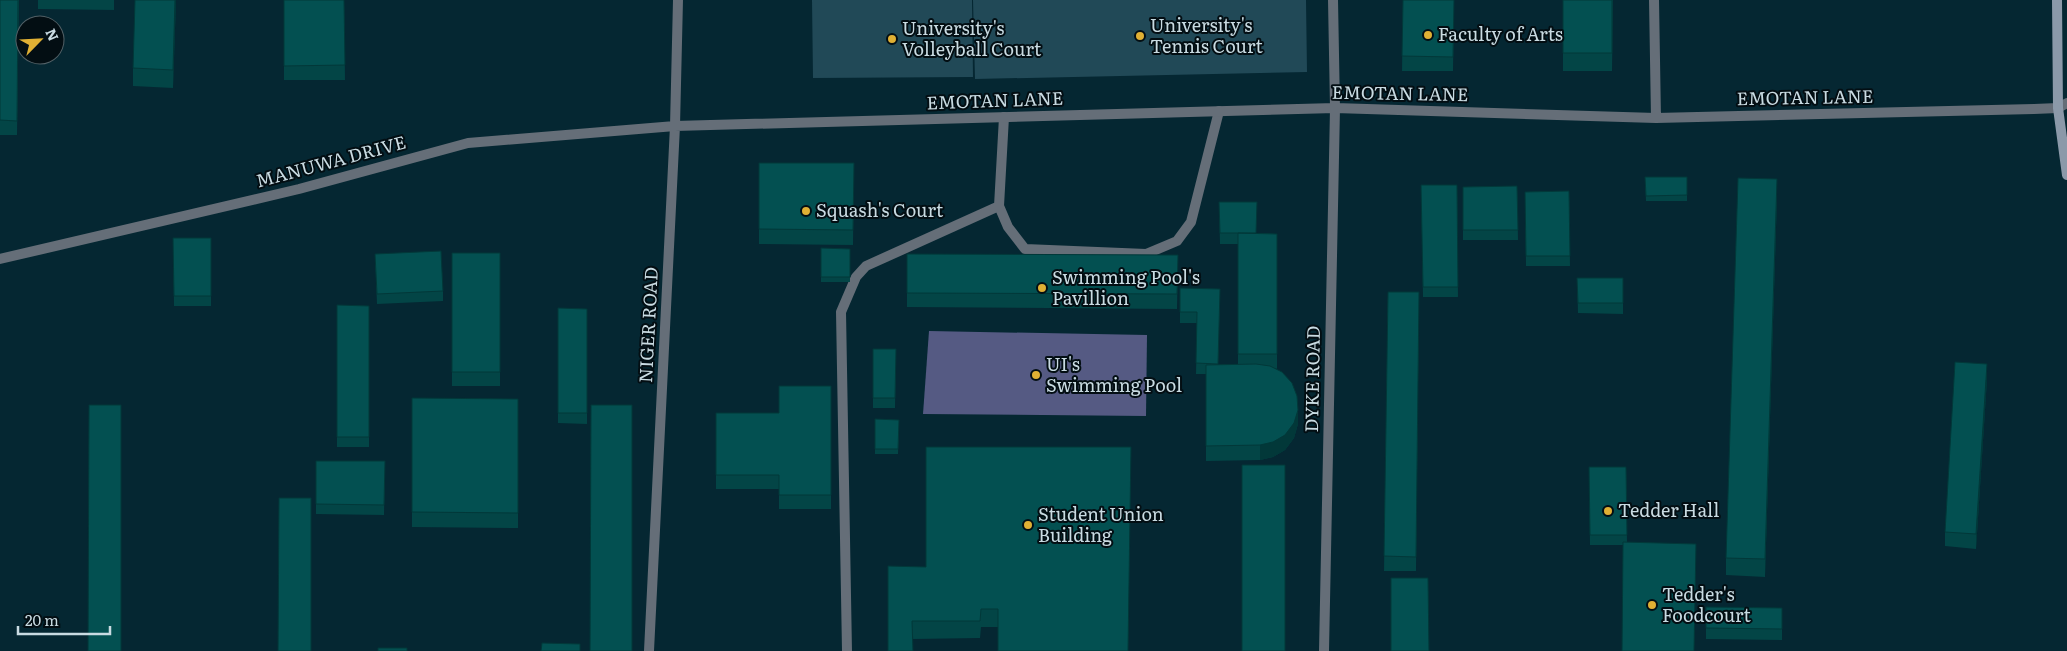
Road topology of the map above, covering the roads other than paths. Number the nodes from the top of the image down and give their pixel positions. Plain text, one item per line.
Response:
1 (678, 0) edge
2 (1333, 0) edge
3 (1654, 0) edge
4 (2057, 0) edge
5 (2063, 106) edge
6 (1335, 108) junction
7 (1218, 112) junction
8 (1004, 117) junction
9 (1656, 118) junction
10 (675, 126) junction
11 (2067, 175) edge
12 (999, 206) junction
13 (0, 259) edge
14 (649, 651) edge
15 (847, 651) edge
16 (1324, 651) edge

1 - 10 street, NIGER ROAD
2 - 6 street, DYKE ROAD
3 - 9 street
4 - 5 street
5 - 9 street, EMOTAN LANE
5 - 11 street
6 - 7 street, EMOTAN LANE
6 - 9 street, EMOTAN LANE
6 - 16 street, DYKE ROAD
7 - 8 street, EMOTAN LANE
7 - 12 street
8 - 10 street, EMOTAN LANE
8 - 12 street
10 - 13 street, MANUWA DRIVE
10 - 14 street, NIGER ROAD
12 - 15 street

